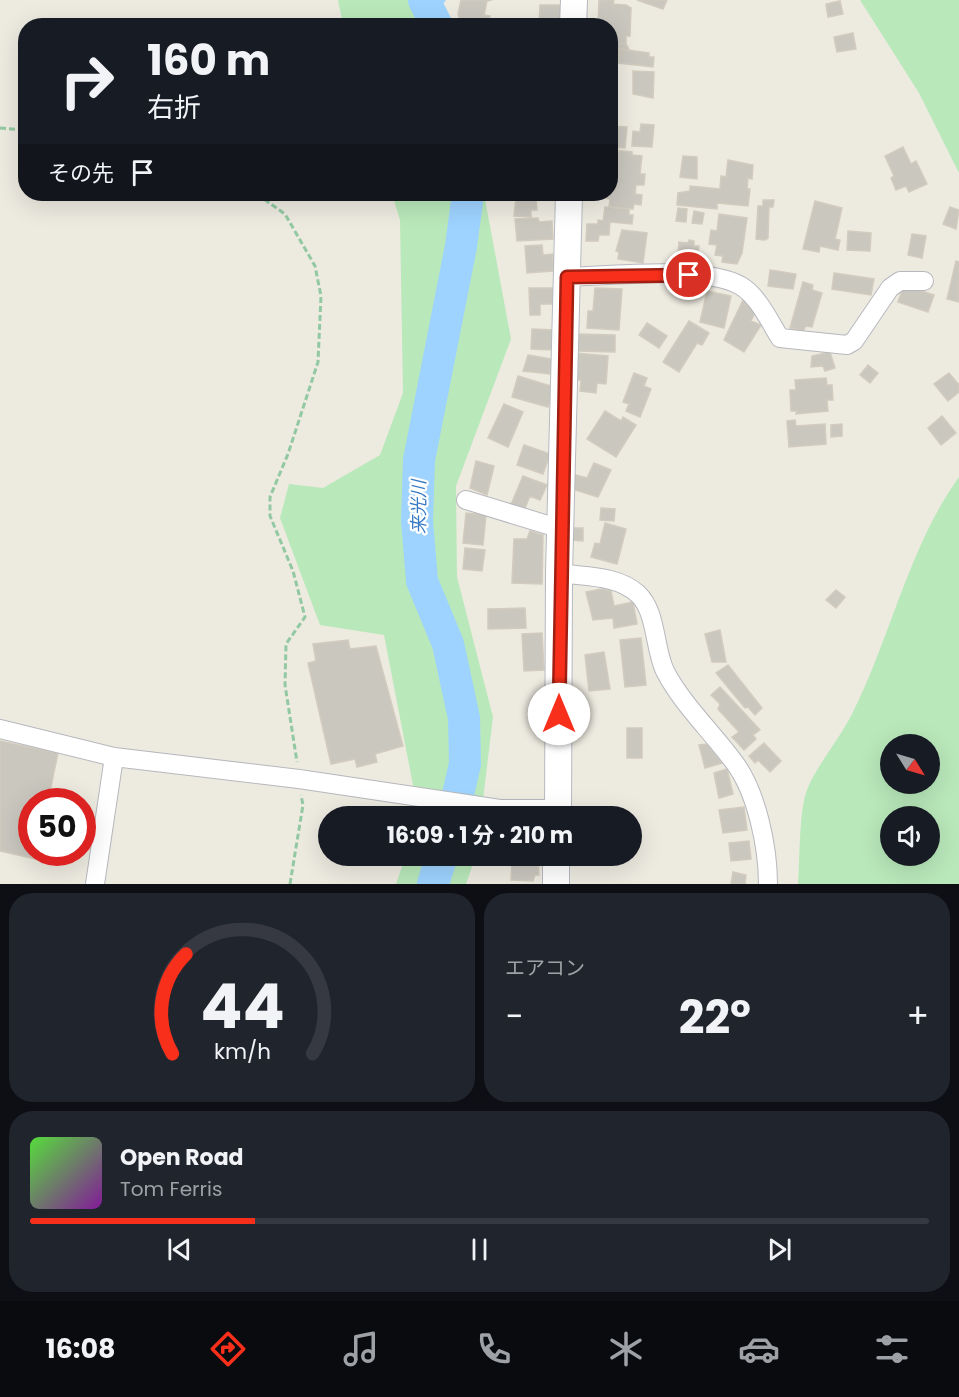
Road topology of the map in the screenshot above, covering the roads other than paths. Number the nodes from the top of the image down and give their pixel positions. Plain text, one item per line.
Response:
1 (574, 0) edge
2 (573, 18) edge
3 (569, 201) edge
4 (567, 277) junction
5 (924, 281) dead end
6 (466, 500) dead end
7 (561, 530) junction
8 (559, 573) junction
9 (0, 729) edge
10 (114, 757) junction
11 (477, 806) edge
12 (558, 806) edge
13 (95, 884) edge
14 (768, 884) edge

1 - 2 main road
3 - 4 main road
4 - 5 street
4 - 7 main road
6 - 7 street
7 - 8 main road
8 - 12 main road
8 - 14 street
9 - 10 street
10 - 11 street
10 - 13 street

